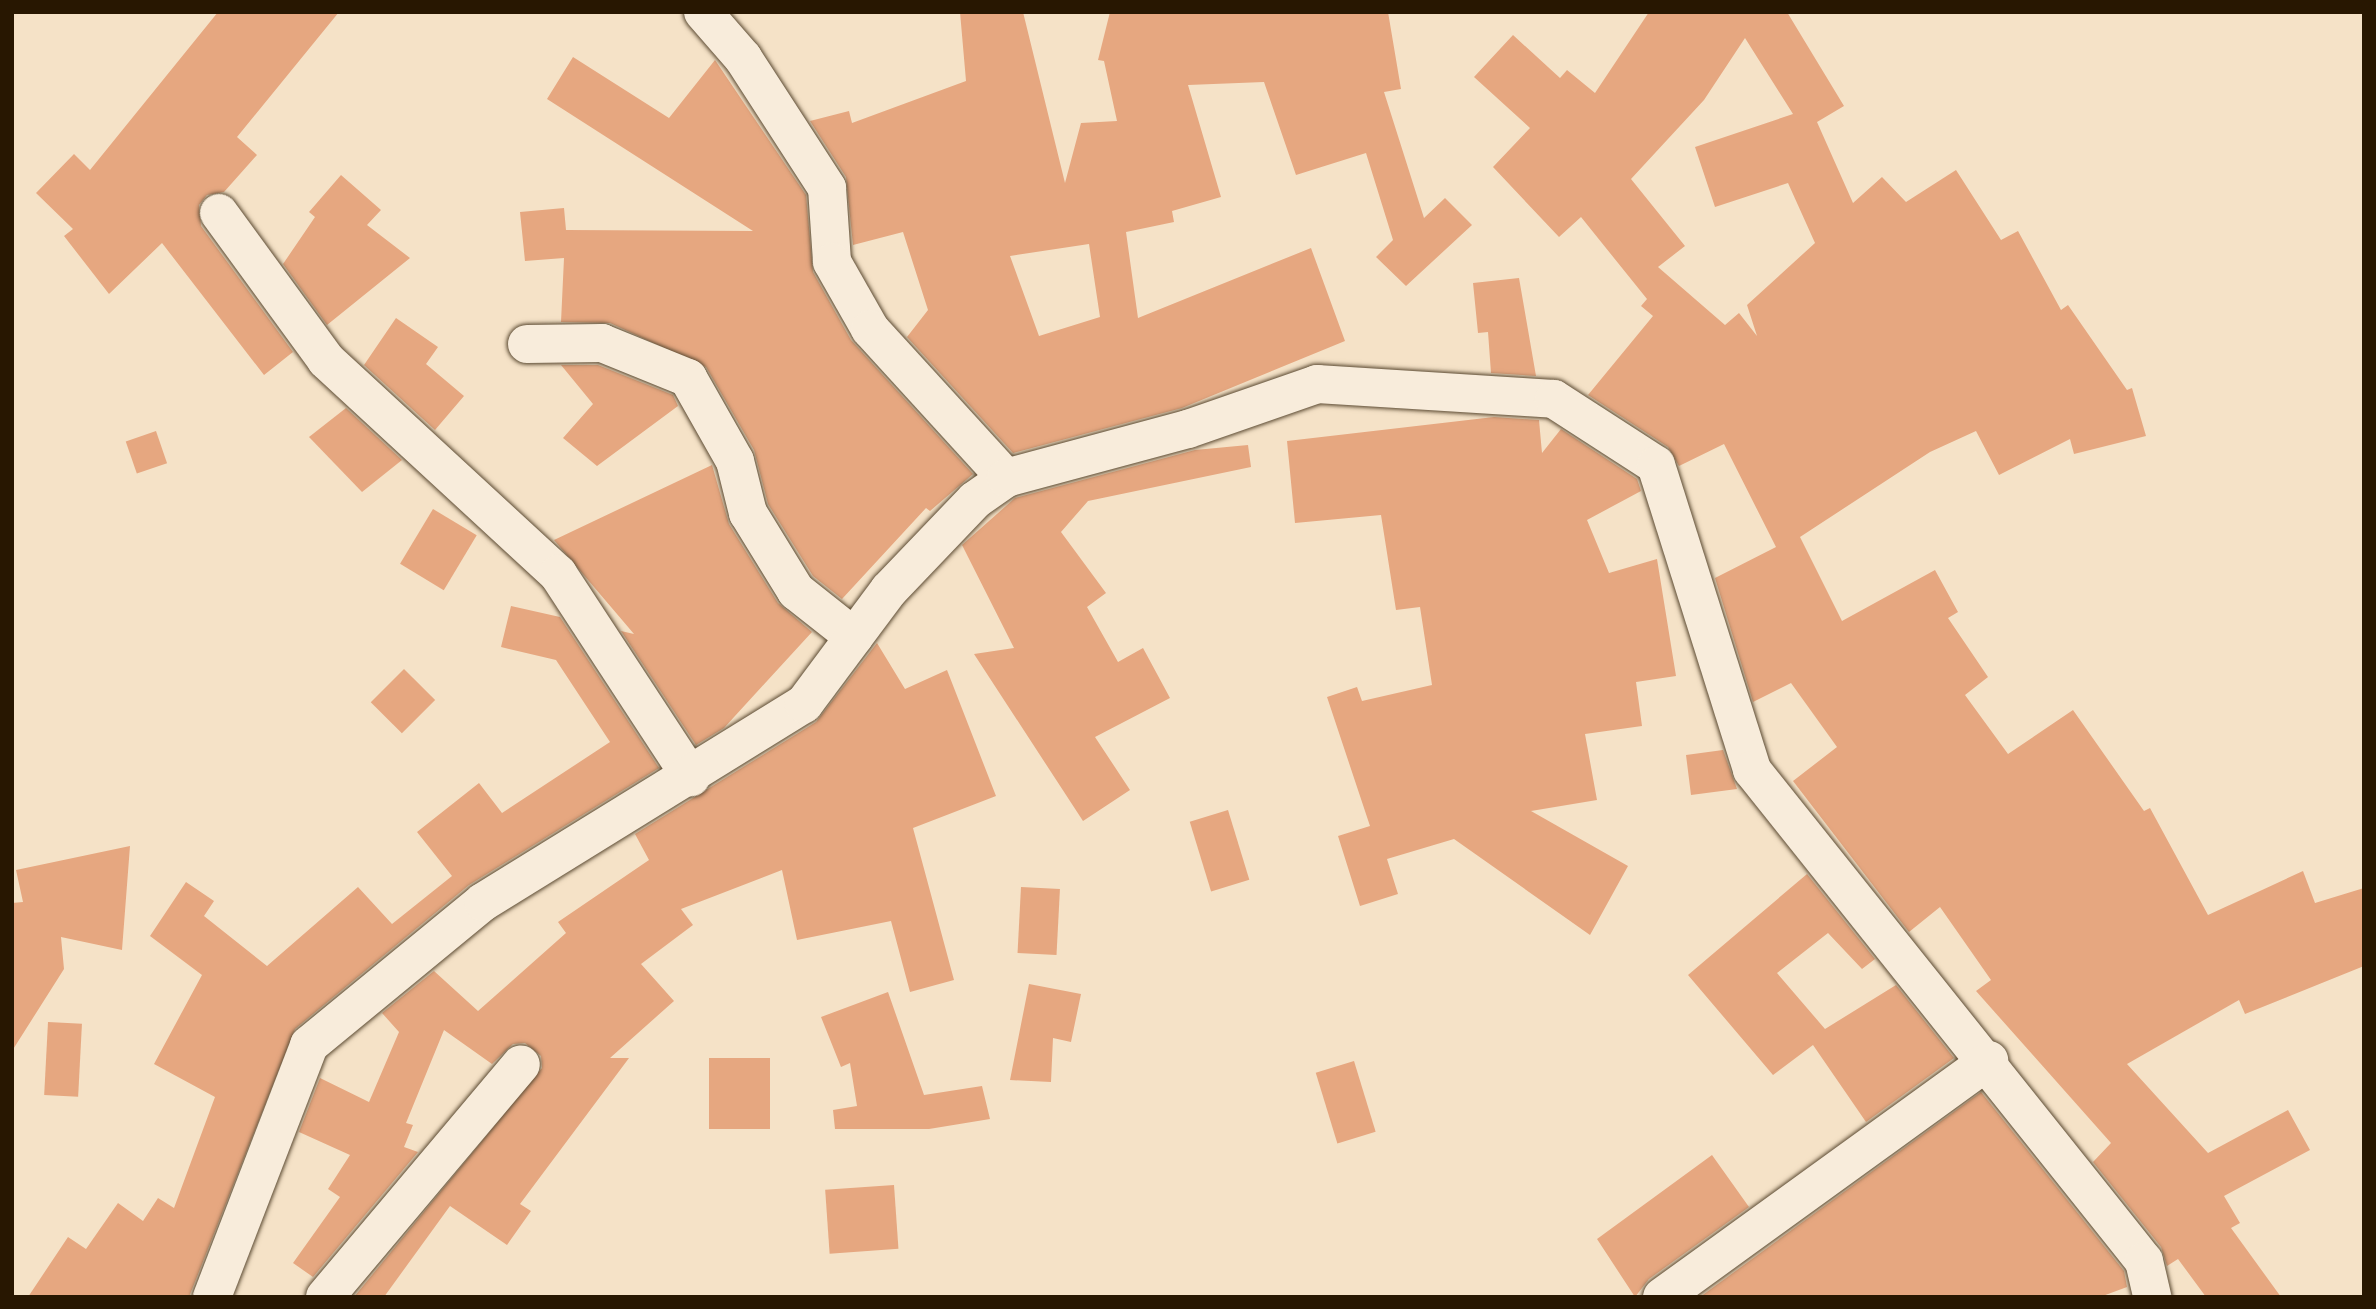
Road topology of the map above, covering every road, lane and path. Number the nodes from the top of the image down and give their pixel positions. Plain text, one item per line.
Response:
1 (703, 12) edge
2 (219, 214) dead end
3 (527, 344) dead end
4 (1006, 478) junction
5 (855, 637) junction
6 (691, 777) junction
7 (1989, 1060) junction
8 (521, 1064) dead end
9 (212, 1297) edge
10 (325, 1297) edge
11 (1662, 1297) edge
12 (2152, 1297) edge

1 - 4 street
2 - 6 street
3 - 5 street
4 - 5 street
4 - 7 street
5 - 6 street
6 - 9 street
7 - 11 street
7 - 12 street
8 - 10 street

